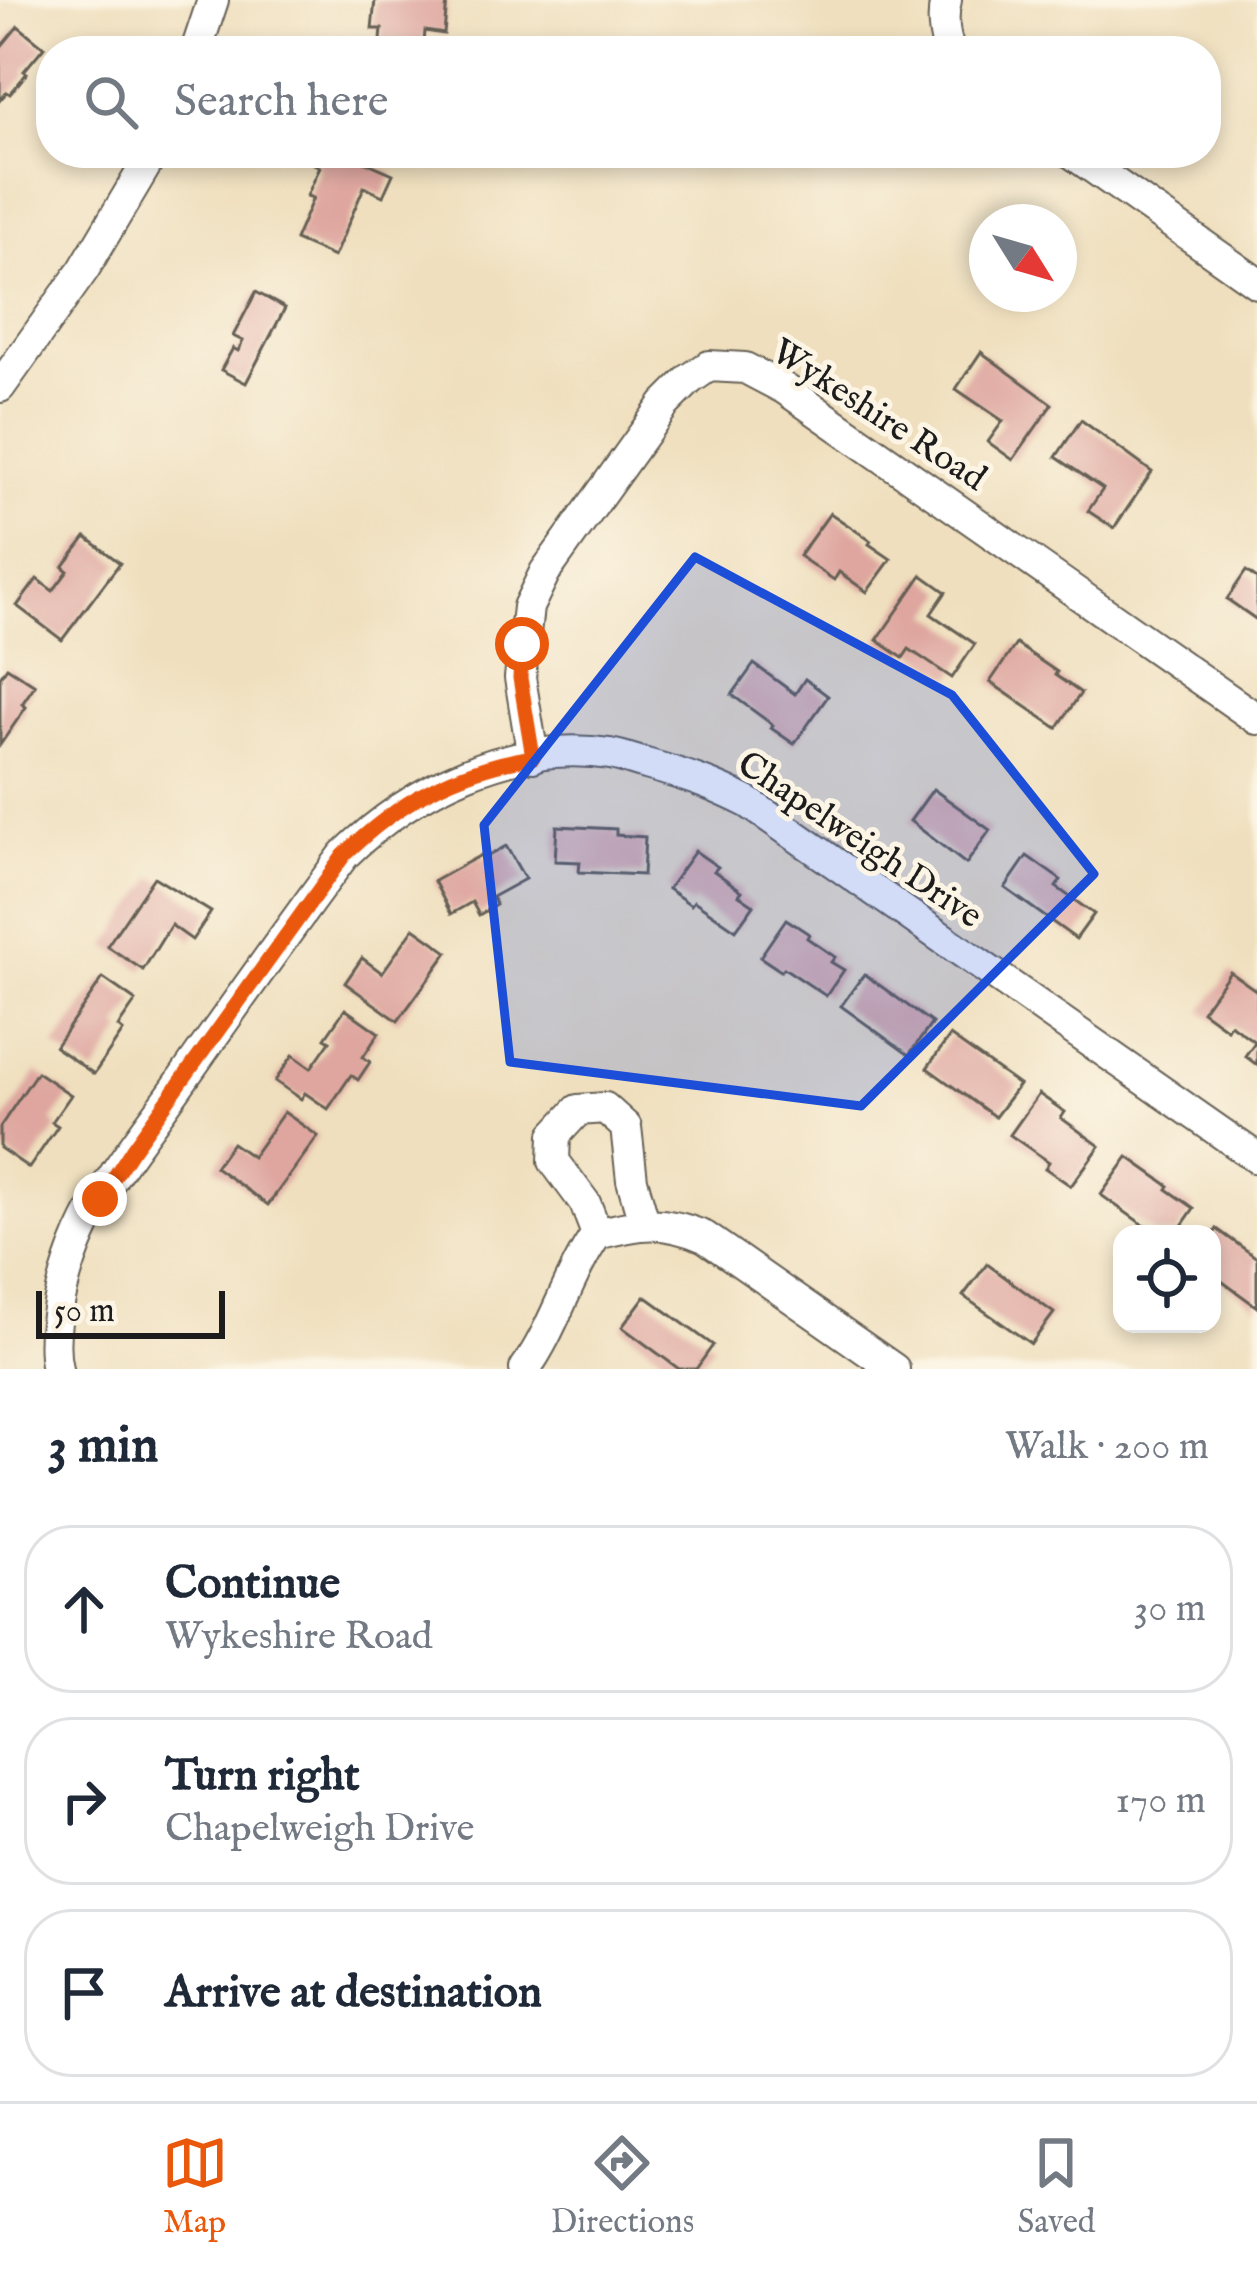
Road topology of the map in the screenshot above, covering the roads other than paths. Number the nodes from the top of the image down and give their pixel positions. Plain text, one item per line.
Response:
1 (213, 0) edge
2 (946, 0) edge
3 (201, 36) edge
4 (945, 36) edge
5 (144, 168) edge
6 (1093, 168) edge
7 (1257, 283) edge
8 (0, 387) edge
9 (1257, 719) edge
10 (533, 757) junction
11 (1257, 1158) edge
12 (644, 1222) junction
13 (597, 1234) junction
14 (57, 1369) edge
15 (525, 1369) edge
16 (895, 1369) edge

1 - 3 street
2 - 4 street
5 - 8 street
6 - 7 street
9 - 10 street, Wykeshire Road
10 - 11 street, Chapelweigh Drive
10 - 14 street, Chapelweigh Drive
12 - 13 street
12 - 13 street
12 - 16 street
13 - 15 street

